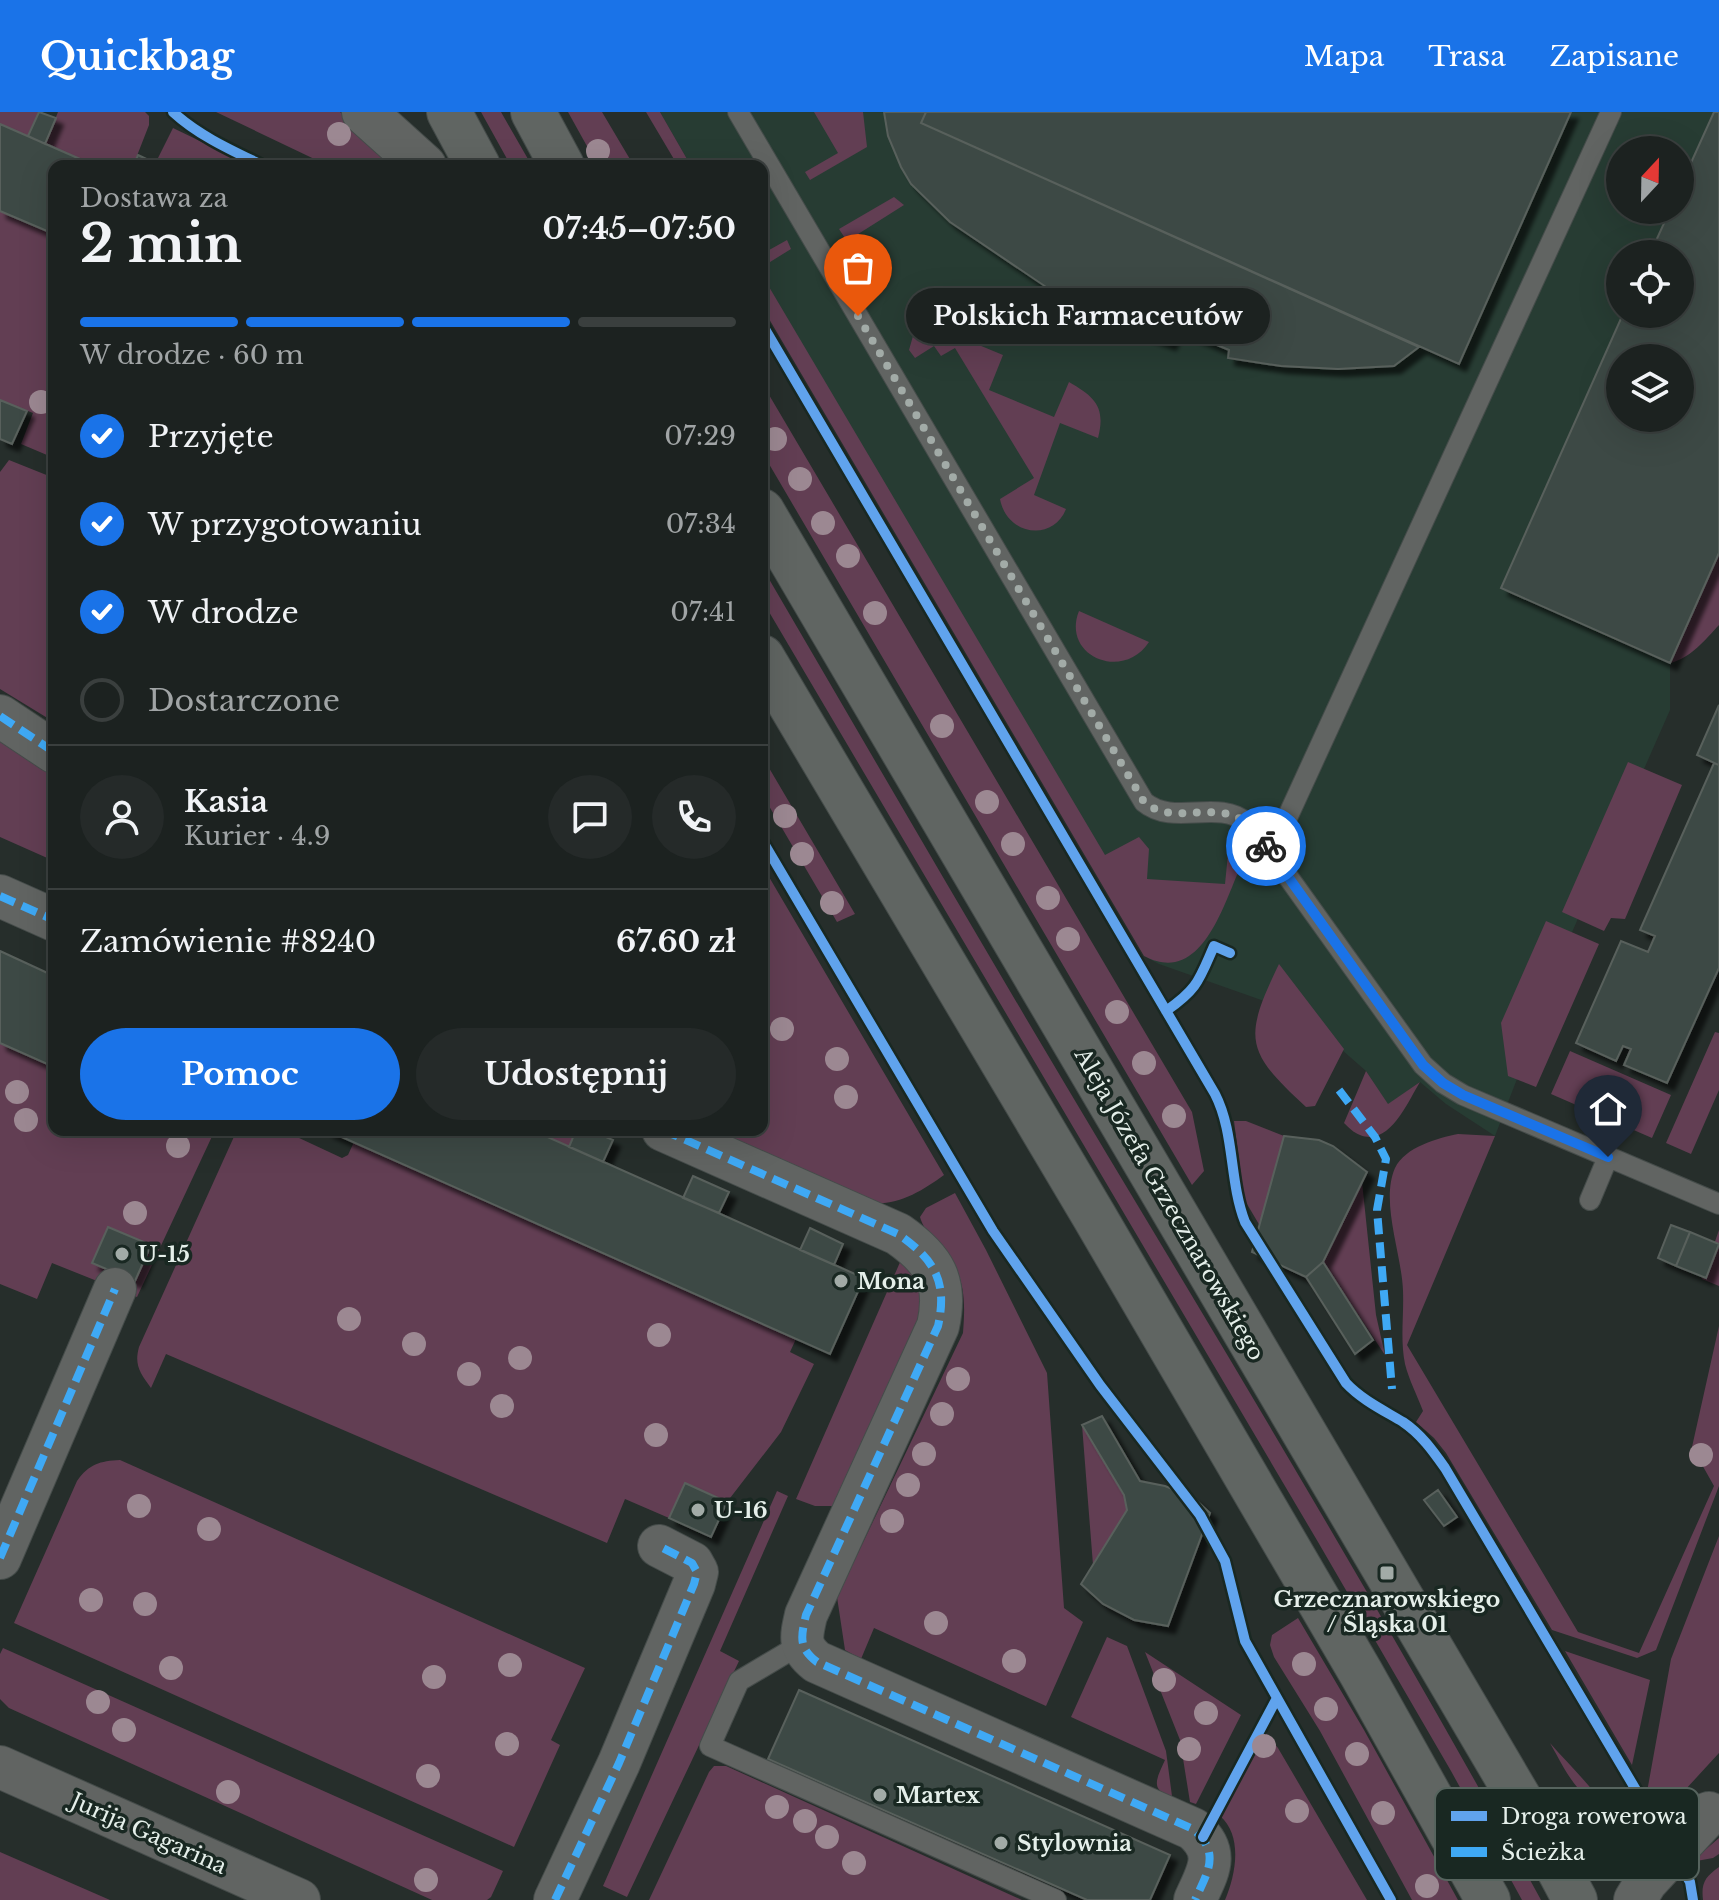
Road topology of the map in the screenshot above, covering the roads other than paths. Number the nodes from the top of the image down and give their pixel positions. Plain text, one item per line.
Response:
1 (364, 112) edge
2 (449, 112) edge
3 (533, 112) edge
4 (738, 112) edge
5 (1611, 112) edge
6 (417, 160) edge
7 (475, 160) edge
8 (559, 160) edge
9 (766, 160) edge
10 (768, 163) edge
11 (768, 521) edge
12 (768, 667) edge
13 (0, 716) edge
14 (48, 748) edge
15 (1271, 853) junction
16 (0, 896) edge
17 (48, 917) edge
18 (677, 1136) edge
19 (1608, 1157) junction
20 (1590, 1200) dead end
21 (1719, 1204) edge
22 (115, 1289) dead end
23 (659, 1546) dead end
24 (0, 1558) edge
25 (803, 1643) junction
26 (0, 1767) edge
27 (1513, 1788) edge
28 (1435, 1805) edge
29 (1714, 1808) edge
30 (1699, 1824) edge
31 (1477, 1880) edge
32 (1564, 1880) edge
33 (1648, 1880) edge
34 (299, 1900) edge
35 (555, 1900) edge
36 (1056, 1900) edge
37 (1195, 1900) edge
38 (1488, 1900) edge
39 (1575, 1900) edge
40 (1635, 1900) edge

1 - 6 street
2 - 7 main road
3 - 8 main road
4 - 9 lane
5 - 15 lane
10 - 15 lane
11 - 27 main road, Aleja Józefa Grzecznarowskiego
12 - 28 main road
13 - 14 street
15 - 19 lane
16 - 17 street
18 - 25 street
19 - 20 lane
19 - 21 lane
22 - 24 street
23 - 35 street
25 - 36 lane
25 - 37 street
26 - 34 street, Jurija Gagarina
29 - 30 street
31 - 38 main road
32 - 39 main road, Aleja Józefa Grzecznarowskiego
33 - 40 street

